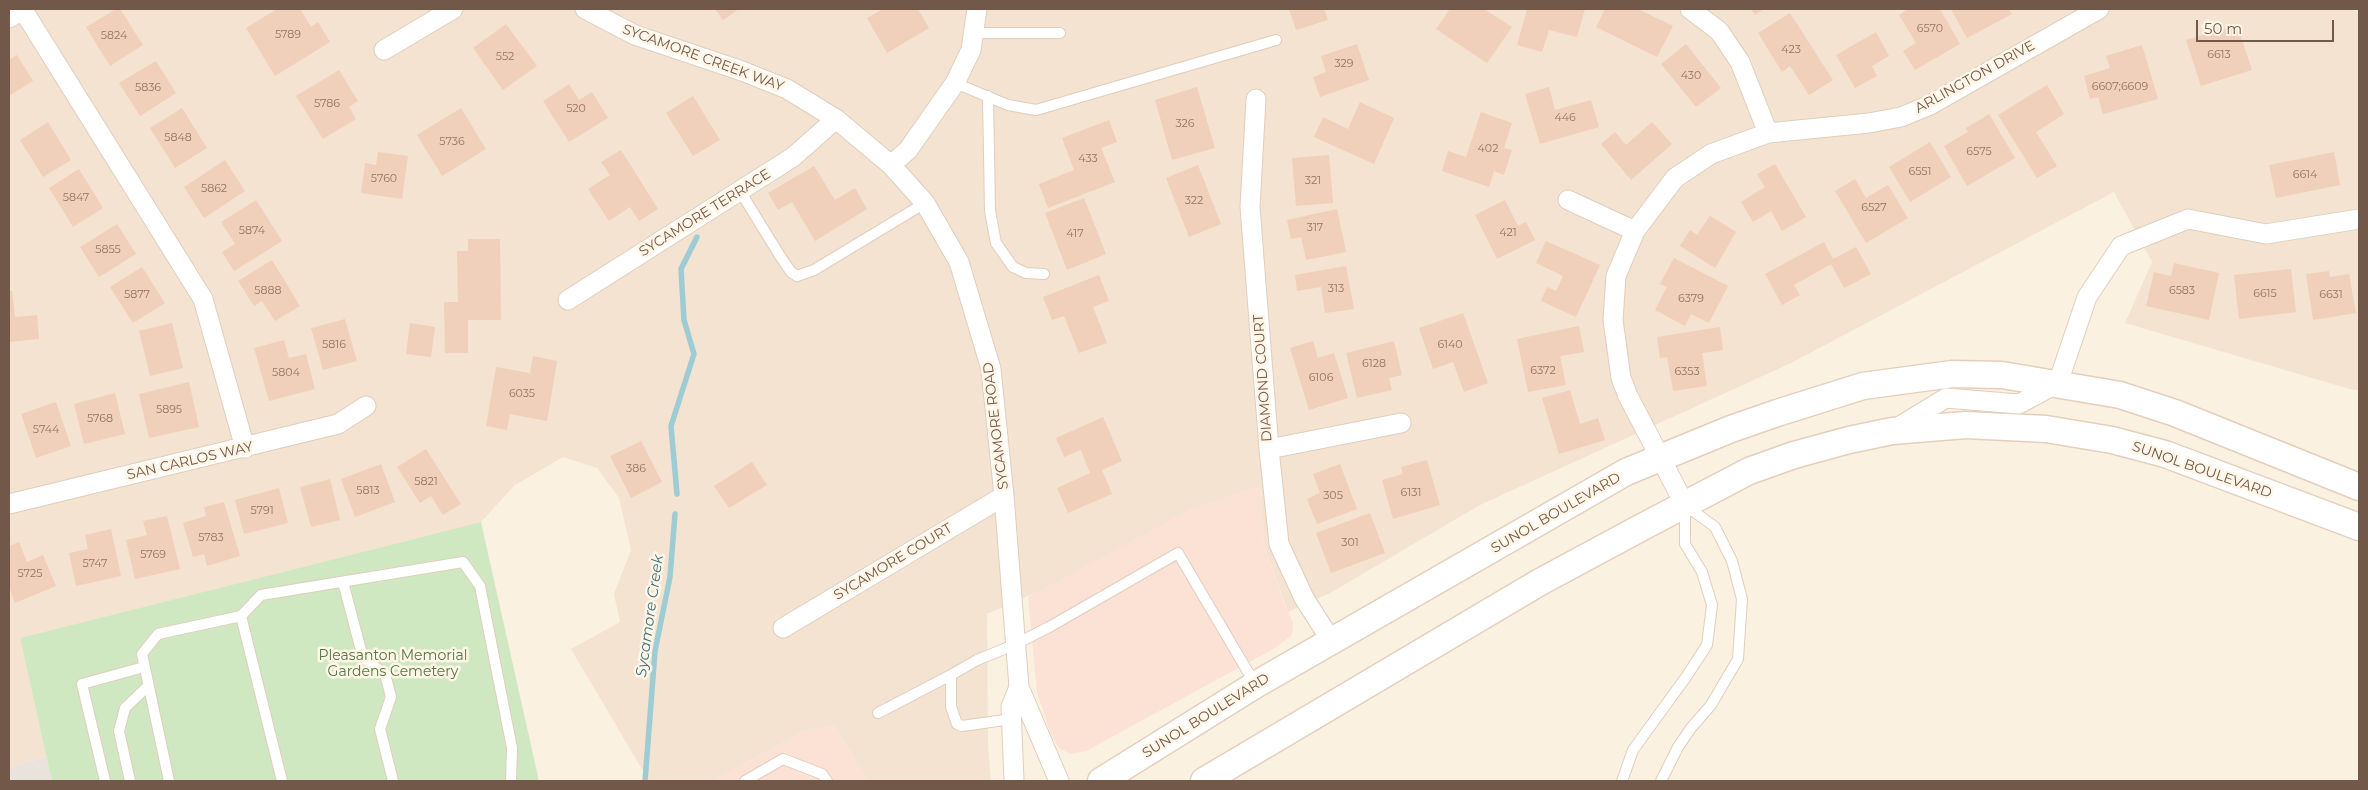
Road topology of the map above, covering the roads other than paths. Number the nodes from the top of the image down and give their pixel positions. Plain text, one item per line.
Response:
1 (453, 9) edge
2 (585, 9) edge
3 (977, 9) edge
4 (1690, 9) edge
5 (2099, 9) edge
6 (16, 14) edge
7 (973, 33) junction
8 (1060, 33) dead end
9 (1276, 40) dead end
10 (384, 50) dead end
11 (955, 83) junction
12 (988, 96) junction
13 (1256, 99) dead end
14 (836, 119) junction
15 (1768, 133) junction
16 (891, 165) junction
17 (740, 191) junction
18 (1568, 200) dead end
19 (925, 203) junction
20 (2359, 219) edge
21 (1634, 231) junction
22 (1044, 274) dead end
23 (568, 300) dead end
24 (2058, 383) junction
25 (366, 406) dead end
26 (1401, 423) dead end
27 (1892, 431) junction
28 (245, 448) junction
29 (1269, 449) junction
30 (1660, 458) junction
31 (2359, 486) edge
32 (1004, 496) junction
33 (9, 504) edge
34 (1685, 505) junction
35 (2359, 527) edge
36 (344, 582) junction
37 (241, 616) junction
38 (783, 628) dead end
39 (1332, 642) junction
40 (1014, 645) junction
41 (144, 667) junction
42 (951, 675) junction
43 (1255, 685) junction
44 (148, 686) junction
45 (1019, 687) junction
46 (878, 713) dead end
47 (1012, 719) junction
48 (105, 781) edge
49 (130, 781) edge
50 (169, 781) edge
51 (282, 781) edge
52 (394, 781) edge
53 (511, 781) edge
54 (745, 781) edge
55 (827, 781) edge
56 (1014, 781) edge
57 (1059, 781) edge
58 (1101, 781) edge
59 (1204, 781) edge
60 (1622, 781) edge
61 (1661, 781) edge

1 - 10 street
2 - 14 street, SYCAMORE CREEK WAY
3 - 7 street
4 - 15 street
5 - 15 street, ARLINGTON DRIVE
6 - 28 street
7 - 8 lane
7 - 11 street
9 - 12 lane
11 - 12 lane
11 - 16 street
12 - 22 lane
13 - 29 street, DIAMOND COURT
14 - 16 street, SYCAMORE CREEK WAY
14 - 17 street, SYCAMORE TERRACE
15 - 21 street, ARLINGTON DRIVE
16 - 19 street, SYCAMORE ROAD
17 - 19 lane
17 - 23 street, SYCAMORE TERRACE
18 - 21 street
19 - 32 street, SYCAMORE ROAD
20 - 24 street
21 - 30 street, ARLINGTON DRIVE
24 - 27 street, SUNOL BOULEVARD
24 - 30 main road, SUNOL BOULEVARD
24 - 31 main road, SUNOL BOULEVARD
25 - 28 street, SAN CARLOS WAY
26 - 29 street
27 - 34 main road, SUNOL BOULEVARD
27 - 35 main road, SUNOL BOULEVARD
28 - 33 street, SAN CARLOS WAY
29 - 39 street, DIAMOND COURT
30 - 34 street, ARLINGTON DRIVE
30 - 39 main road, SUNOL BOULEVARD
32 - 38 street, SYCAMORE COURT
32 - 40 street, SYCAMORE ROAD
34 - 59 main road, SUNOL BOULEVARD
34 - 60 lane
34 - 61 lane
36 - 37 lane
36 - 52 lane
36 - 53 lane
37 - 41 lane
37 - 51 lane
39 - 43 main road, SUNOL BOULEVARD
40 - 42 lane
40 - 43 lane
40 - 45 street, SYCAMORE ROAD
41 - 44 lane
41 - 48 lane
42 - 46 lane
42 - 47 lane
43 - 58 main road, SUNOL BOULEVARD
44 - 49 lane
44 - 50 lane
45 - 47 street, SYCAMORE ROAD
45 - 57 street, SYCAMORE ROAD
47 - 56 street, SYCAMORE ROAD
54 - 55 lane

